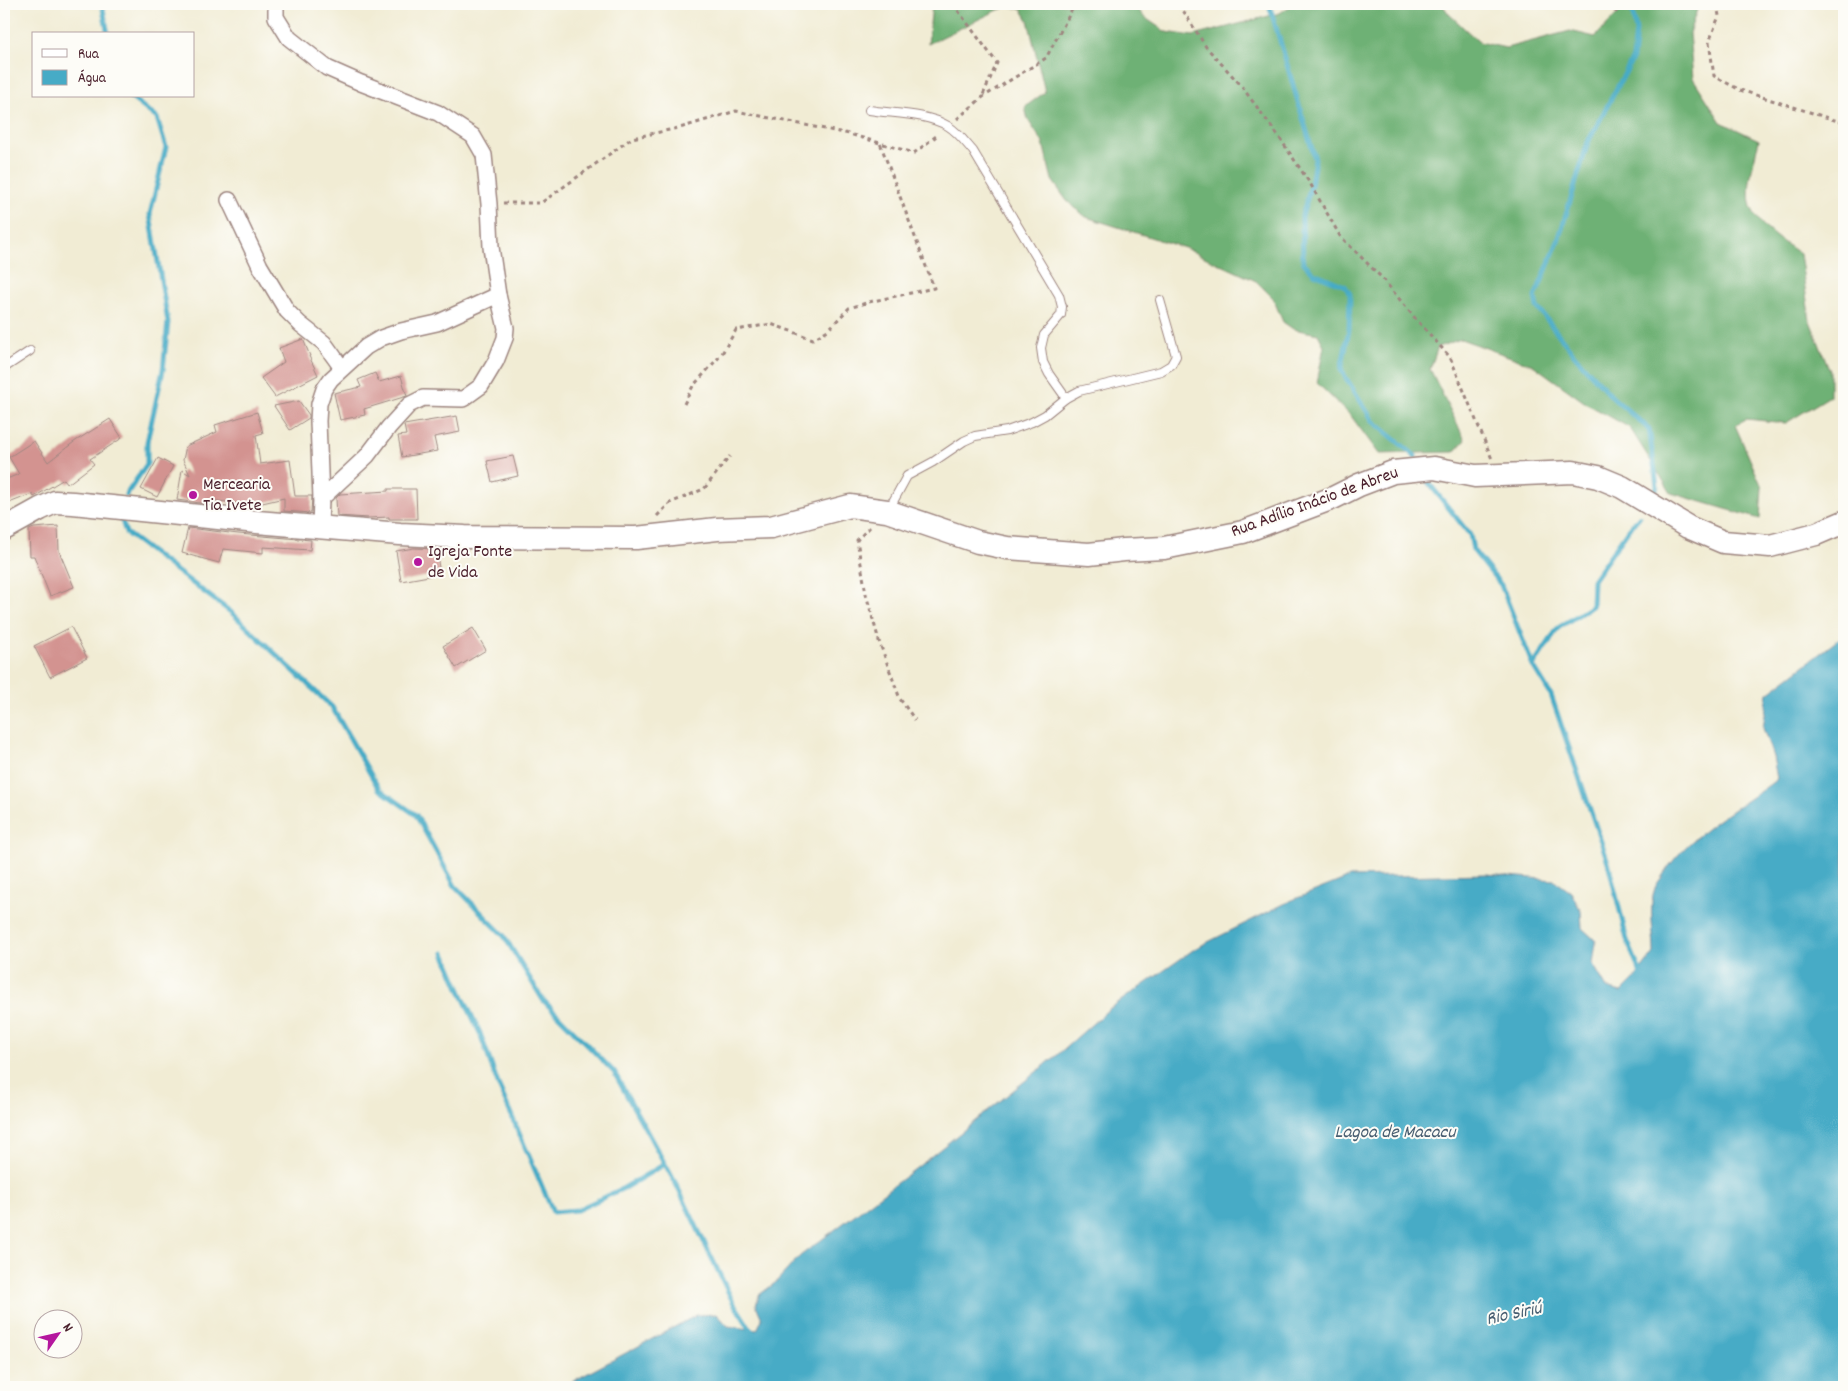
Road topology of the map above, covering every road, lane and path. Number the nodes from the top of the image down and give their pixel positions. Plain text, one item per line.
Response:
1 (276, 4) edge
2 (952, 4) edge
3 (1075, 4) edge
4 (1178, 4) edge
5 (1599, 4) edge
6 (1625, 4) edge
7 (1717, 4) edge
8 (983, 97) junction
9 (869, 110) dead end
10 (1844, 122) edge
11 (949, 126) junction
12 (880, 143) junction
13 (229, 200) dead end
14 (489, 204) junction
15 (498, 296) junction
16 (1160, 300) dead end
17 (30, 352) dead end
18 (4, 368) edge
19 (342, 368) junction
20 (1066, 398) junction
21 (684, 404) dead end
22 (730, 456) dead end
23 (1499, 476) junction
24 (321, 499) junction
25 (887, 511) junction
26 (656, 517) dead end
27 (1844, 522) edge
28 (320, 526) junction
29 (4, 529) edge
30 (914, 720) dead end

1 - 14 street
2 - 8 path
3 - 8 path
4 - 23 path
5 - 6 path
7 - 10 path
8 - 11 path
9 - 11 lane
11 - 12 path
11 - 20 lane
12 - 14 path
12 - 21 path
13 - 19 street
14 - 15 street
15 - 19 street
15 - 24 street
16 - 20 lane
17 - 18 lane
19 - 24 street
20 - 25 lane
22 - 26 path
23 - 25 street, Rua Adílio Inácio de Abreu
23 - 27 street, Rua Adílio Inácio de Abreu
24 - 28 street
25 - 28 street, Rua Adílio Inácio de Abreu
25 - 30 path
28 - 29 street, Rua Adílio Inácio de Abreu

